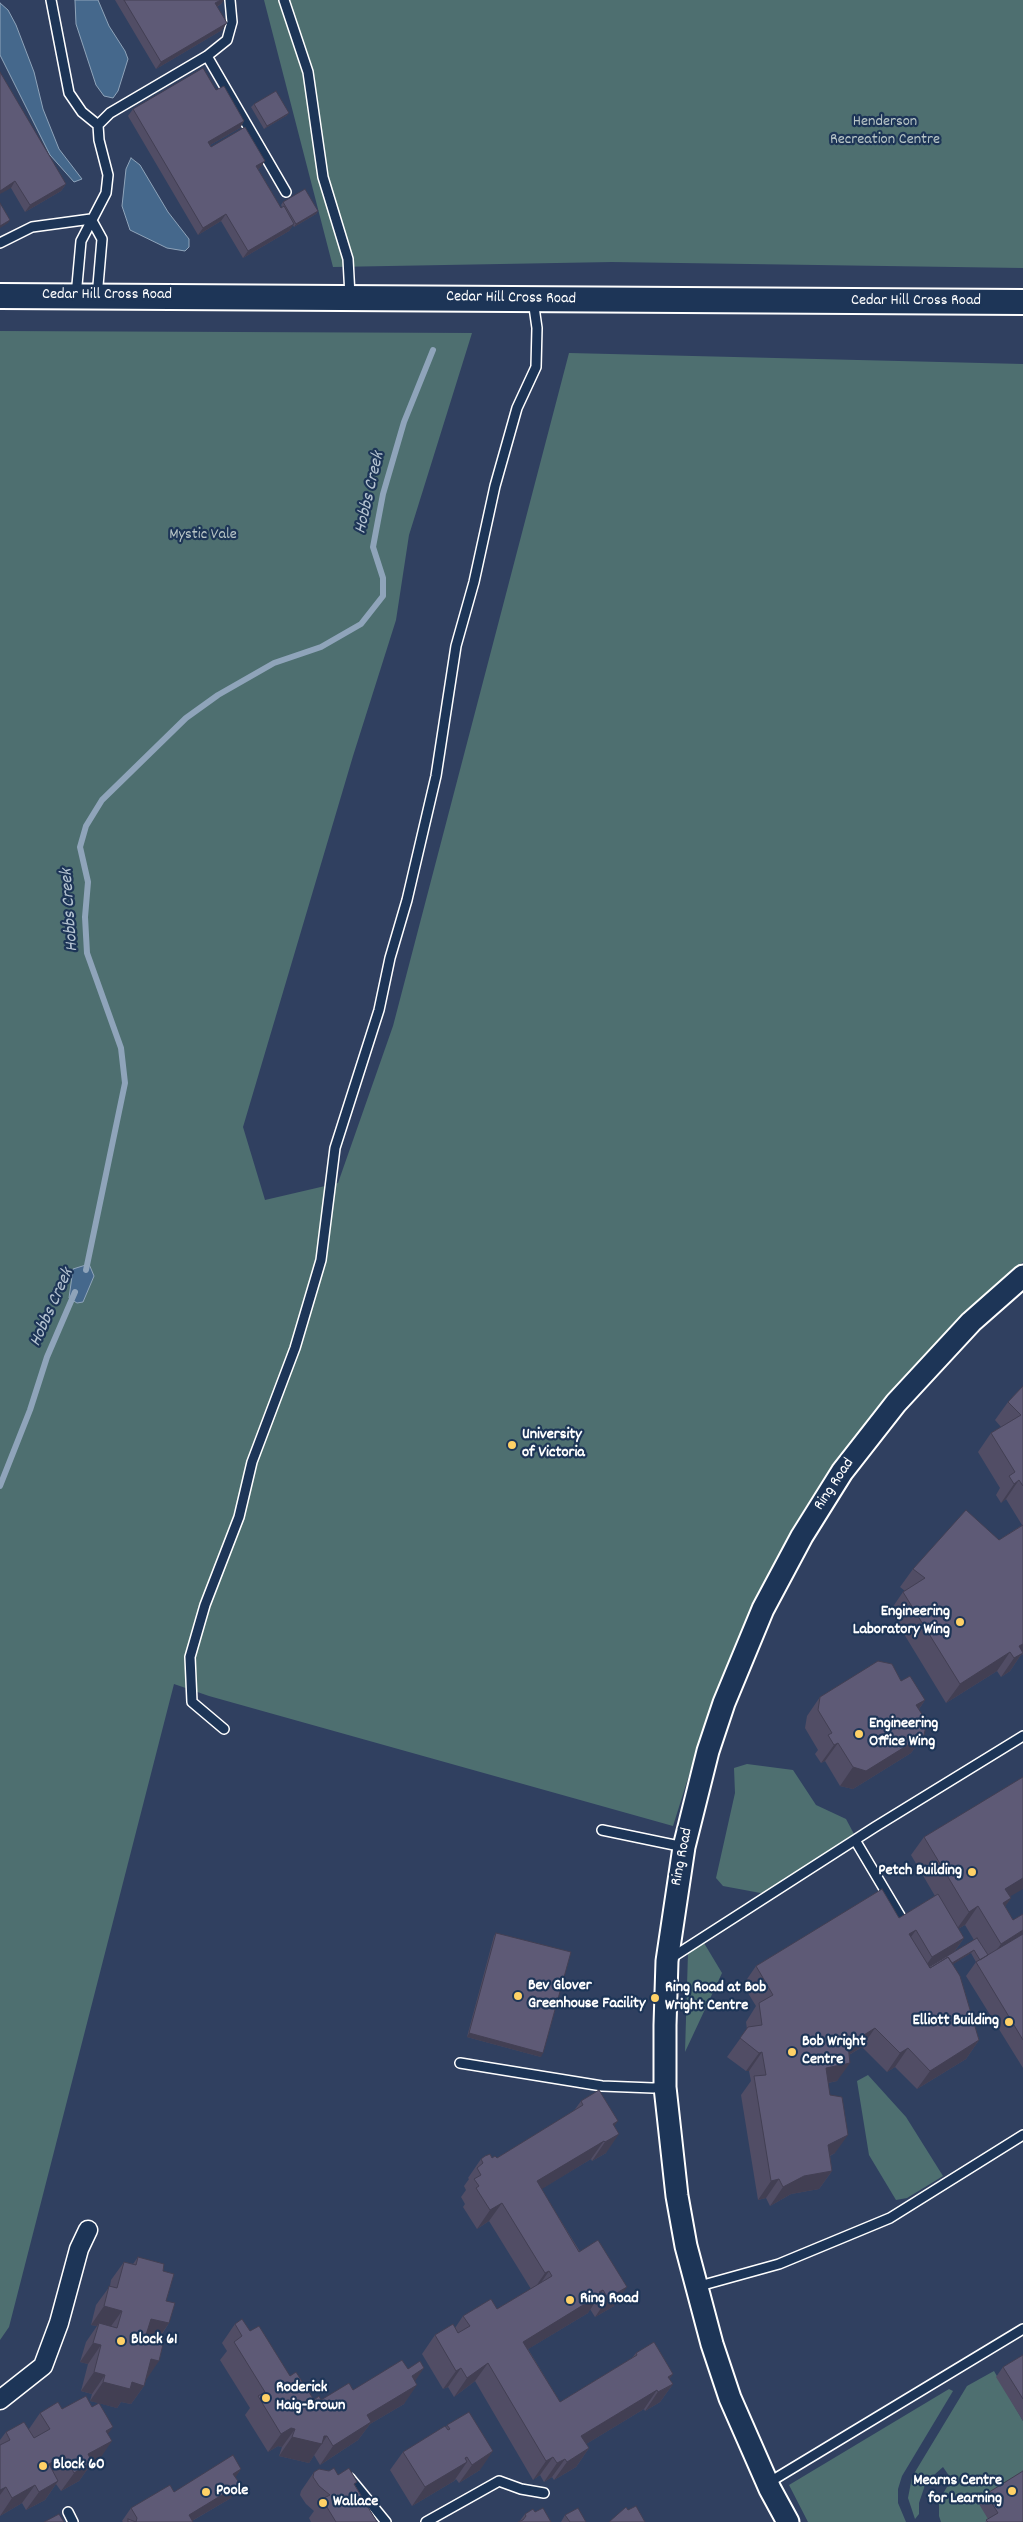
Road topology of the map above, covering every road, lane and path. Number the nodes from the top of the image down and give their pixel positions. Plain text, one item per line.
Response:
1 (51, 0) edge
2 (230, 0) edge
3 (284, 0) edge
4 (207, 56) junction
5 (98, 126) junction
6 (286, 192) dead end
7 (92, 219) junction
8 (0, 243) edge
9 (0, 296) edge
10 (350, 296) junction
11 (87, 297) junction
12 (533, 300) junction
13 (1023, 302) edge
14 (1023, 1276) edge
15 (224, 1729) dead end
16 (1023, 1736) edge
17 (602, 1830) dead end
18 (854, 1840) junction
19 (684, 1847) junction
20 (902, 1919) edge
21 (667, 1961) junction
22 (460, 2063) dead end
23 (665, 2087) junction
24 (1023, 2136) edge
25 (88, 2230) dead end
26 (696, 2287) junction
27 (1023, 2329) edge
28 (0, 2400) edge
29 (350, 2478) edge
30 (768, 2483) junction
31 (544, 2493) dead end
32 (68, 2512) dead end
33 (73, 2522) edge
34 (386, 2522) edge
35 (426, 2522) edge
36 (788, 2522) edge

1 - 5 lane
2 - 4 lane
3 - 10 lane
4 - 5 lane
4 - 6 lane
5 - 7 lane
7 - 8 lane
7 - 11 lane
7 - 11 lane
9 - 11 main road, Cedar Hill Cross Road
10 - 11 main road, Cedar Hill Cross Road
10 - 12 main road, Cedar Hill Cross Road
12 - 13 main road, Cedar Hill Cross Road
12 - 15 lane
14 - 19 street, Ring Road
16 - 18 lane
17 - 19 lane
18 - 20 lane
18 - 21 lane
19 - 21 street, Ring Road
21 - 23 street, Ring Road
22 - 23 lane
23 - 26 street, Ring Road
24 - 26 lane
25 - 28 street
26 - 30 street, Ring Road
27 - 30 lane
29 - 34 lane
30 - 36 street, Ring Road
31 - 35 lane
32 - 33 lane

